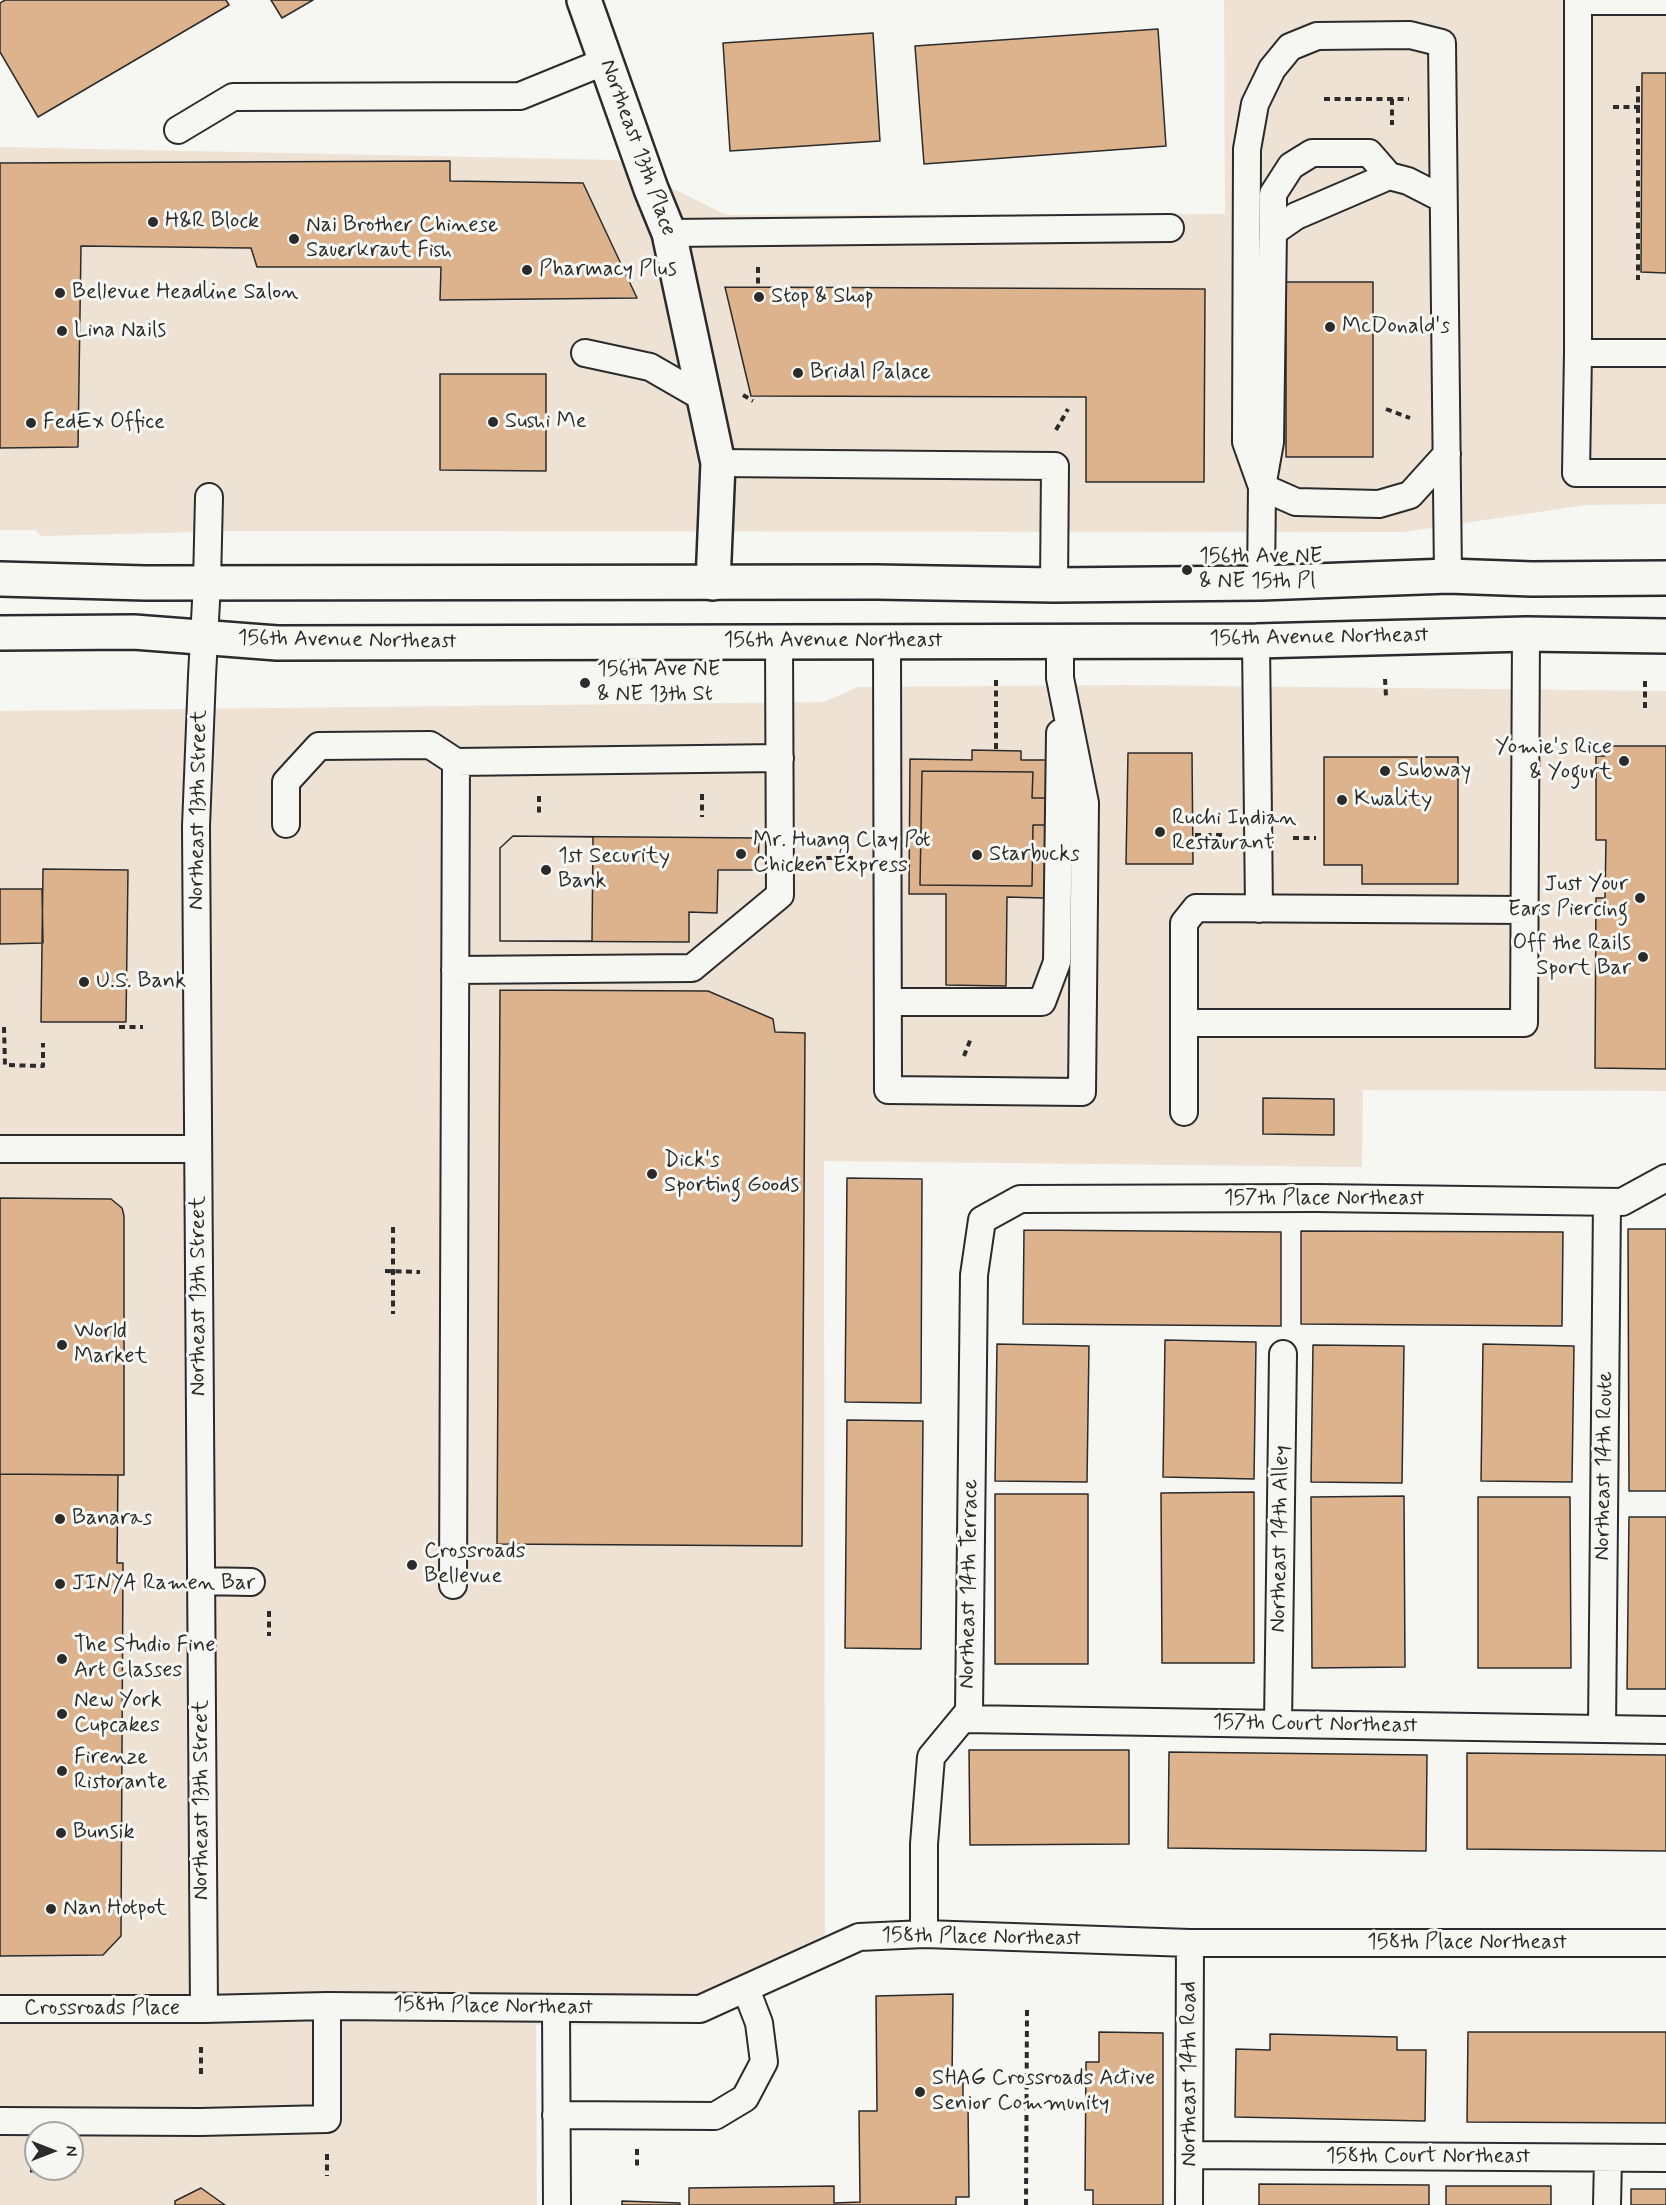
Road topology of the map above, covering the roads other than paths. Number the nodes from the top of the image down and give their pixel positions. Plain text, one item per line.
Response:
1 (584, 0) edge
2 (1666, 1) edge
3 (606, 62) junction
4 (178, 130) dead end
5 (1389, 176) junction
6 (1443, 199) junction
7 (1170, 228) dead end
8 (1273, 232) junction
9 (669, 233) junction
10 (585, 353) dead end
11 (1578, 353) junction
12 (1666, 353) edge
13 (702, 397) junction
14 (1447, 454) junction
15 (717, 464) junction
16 (1666, 473) edge
17 (1262, 487) junction
18 (209, 497) dead end
19 (1448, 576) junction
20 (1666, 578) edge
21 (0, 579) edge
22 (207, 583) junction
23 (713, 583) junction
24 (1261, 584) junction
25 (1054, 585) junction
26 (0, 633) edge
27 (1526, 634) junction
28 (1666, 636) edge
29 (205, 638) junction
30 (1060, 640) junction
31 (1256, 640) junction
32 (779, 641) junction
33 (887, 641) junction
34 (1060, 678) junction
35 (780, 758) junction
36 (456, 762) junction
37 (286, 825) dead end
38 (1259, 909) junction
39 (1526, 910) junction
40 (455, 970) junction
41 (888, 1002) junction
42 (1184, 1023) junction
43 (1184, 1112) dead end
44 (0, 1149) edge
45 (198, 1149) junction
46 (1666, 1178) edge
47 (1607, 1202) junction
48 (982, 1220) joint
49 (1283, 1354) dead end
50 (201, 1581) junction
51 (251, 1582) dead end
52 (453, 1585) dead end
53 (964, 1719) junction
54 (1278, 1724) junction
55 (1602, 1729) junction
56 (1666, 1730) edge
57 (924, 1934) junction
58 (1190, 1943) junction
59 (1666, 1943) edge
60 (746, 1989) junction
61 (327, 2006) junction
62 (556, 2008) junction
63 (0, 2009) edge
64 (204, 2009) junction
65 (556, 2115) junction
66 (0, 2121) edge
67 (1190, 2156) junction
68 (1666, 2158) edge
69 (1608, 2159) junction
70 (556, 2205) edge
71 (1189, 2205) edge
72 (1607, 2205) edge

1 - 3 main road, Northeast 13th Place
2 - 11 lane
3 - 4 lane
3 - 9 main road, Northeast 13th Place
5 - 6 lane
5 - 8 lane
5 - 8 lane
6 - 14 lane
6 - 17 lane
7 - 9 lane
8 - 17 lane
9 - 13 main road, Northeast 13th Place
10 - 13 lane
11 - 12 lane
11 - 16 lane
13 - 15 main road, Northeast 13th Place
14 - 17 lane
14 - 19 lane
15 - 23 main road, Northeast 13th Place
15 - 25 lane
17 - 24 lane
18 - 22 lane, Northeast 13th Street
19 - 20 main road
19 - 24 main road
21 - 22 main road
22 - 23 main road
22 - 29 lane, Northeast 13th Street
23 - 25 main road
24 - 25 main road
26 - 29 main road, 156th Avenue Northeast
27 - 28 main road, 156th Avenue Northeast
27 - 31 main road, 156th Avenue Northeast
27 - 39 lane
29 - 32 main road, 156th Avenue Northeast
29 - 45 lane, Northeast 13th Street
30 - 31 main road, 156th Avenue Northeast
30 - 33 main road, 156th Avenue Northeast
30 - 34 lane
31 - 38 lane
32 - 33 main road, 156th Avenue Northeast
32 - 35 lane
33 - 41 lane
34 - 41 lane
34 - 41 lane
35 - 36 lane
35 - 40 lane
36 - 37 lane
36 - 40 lane
38 - 39 lane
38 - 42 lane
39 - 42 lane
40 - 52 lane
42 - 43 lane
44 - 45 lane
45 - 50 lane, Northeast 13th Street
46 - 47 lane, 157th Place Northeast
47 - 48 lane, 157th Place Northeast
47 - 55 lane, Northeast 14th Route
48 - 53 lane, Northeast 14th Terrace
49 - 54 lane, Northeast 14th Alley
50 - 51 lane
50 - 64 lane, Northeast 13th Street
53 - 54 lane, 157th Court Northeast
53 - 57 lane, Northeast 14th Terrace
54 - 55 lane, 157th Court Northeast
55 - 56 lane, 157th Court Northeast
57 - 58 lane, 158th Place Northeast
57 - 60 lane, 158th Place Northeast
58 - 59 lane, 158th Place Northeast
58 - 67 lane, Northeast 14th Road
60 - 62 lane, 158th Place Northeast
60 - 65 lane
61 - 62 lane, 158th Place Northeast
61 - 64 lane, 158th Place Northeast
61 - 66 lane
62 - 65 lane
63 - 64 lane, Crossroads Place
65 - 70 lane
67 - 69 lane, 158th Court Northeast
67 - 71 lane, Northeast 14th Road
68 - 69 lane, 158th Court Northeast
69 - 72 lane

